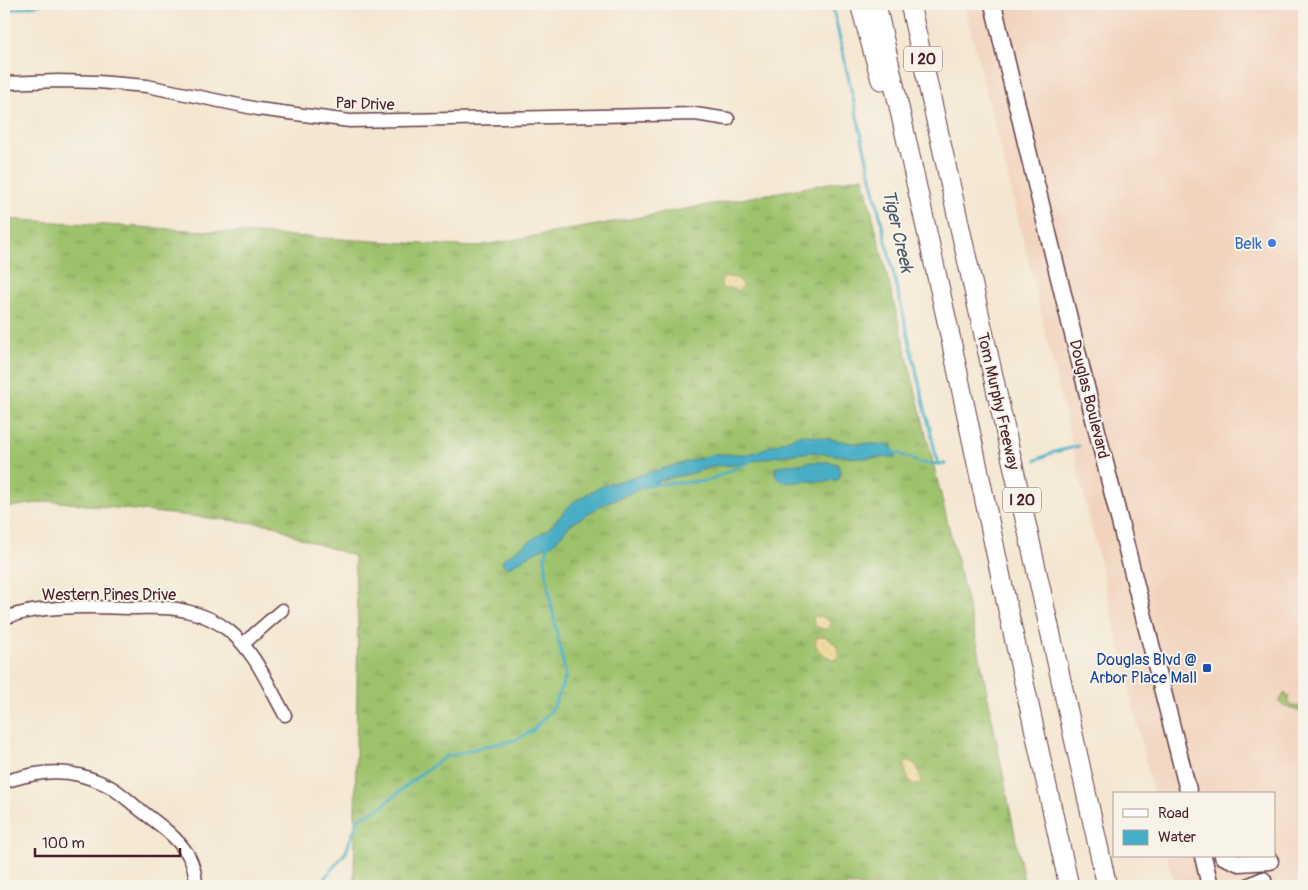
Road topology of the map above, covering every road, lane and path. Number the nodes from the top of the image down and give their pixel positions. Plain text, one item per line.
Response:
1 (860, 4) edge
2 (876, 4) edge
3 (910, 4) edge
4 (922, 4) edge
5 (994, 4) edge
6 (4, 83) edge
7 (935, 114) junction
8 (728, 119) dead end
9 (948, 326) junction
10 (282, 610) dead end
11 (4, 618) edge
12 (243, 644) junction
13 (285, 715) dead end
14 (4, 782) edge
15 (1188, 792) edge
16 (1204, 858) edge
17 (1228, 858) edge
18 (1270, 861) dead end
19 (196, 886) edge
20 (1069, 886) edge
21 (1107, 886) edge
22 (1210, 886) edge

1 - 9 highway
2 - 9 highway, Tom Murphy Freeway / I 20
3 - 7 highway, Tom Murphy Freeway / I 20
4 - 7 highway
5 - 15 main road, Douglas Boulevard
6 - 8 street, Par Drive
7 - 21 highway, Tom Murphy Freeway / I 20
9 - 20 highway, Tom Murphy Freeway / I 20
10 - 12 street
11 - 12 street, Western Pines Drive
12 - 13 street, Western Pines Drive
14 - 19 street
16 - 22 main road
17 - 18 main road

